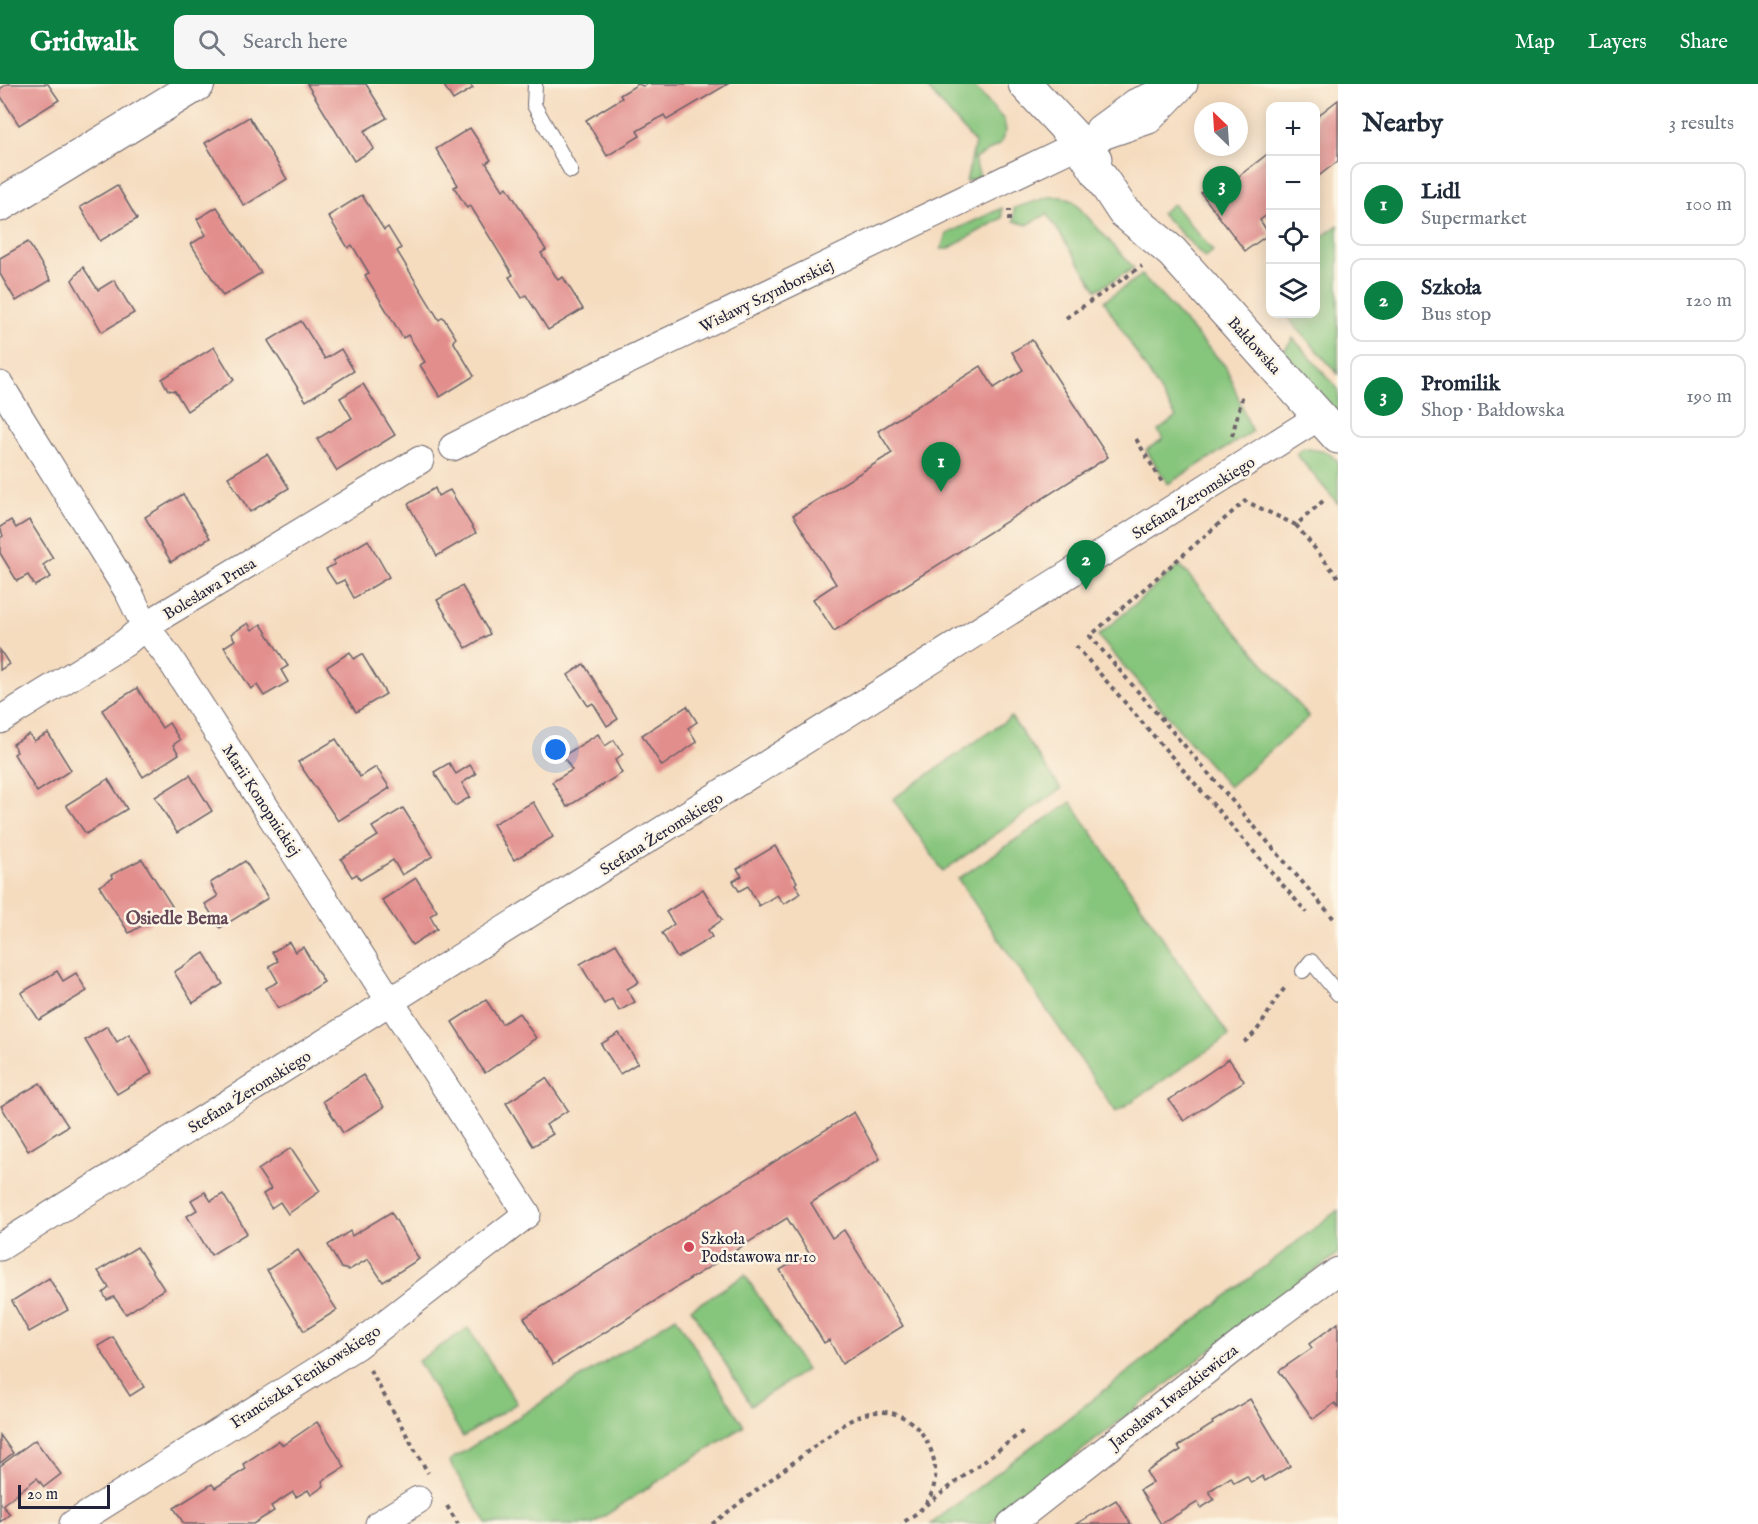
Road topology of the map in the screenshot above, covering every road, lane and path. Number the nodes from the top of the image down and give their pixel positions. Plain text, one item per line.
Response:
1 (198, 84) edge
2 (534, 84) edge
3 (1025, 84) edge
4 (1183, 84) edge
5 (1079, 144) junction
6 (571, 171) dead end
7 (0, 205) edge
8 (1158, 258) junction
9 (1066, 318) dead end
10 (0, 385) edge
11 (1243, 394) dead end
12 (1329, 427) edge
13 (1136, 439) dead end
14 (1230, 442) dead end
15 (453, 447) dead end
16 (420, 460) dead end
17 (1156, 472) dead end
18 (1323, 501) dead end
19 (1296, 525) junction
20 (1338, 578) edge
21 (145, 626) junction
22 (1076, 646) dead end
23 (0, 720) edge
24 (1307, 913) dead end
25 (1335, 920) dead end
26 (1303, 971) dead end
27 (1279, 994) dead end
28 (1338, 994) edge
29 (392, 1002) junction
30 (1244, 1042) dead end
31 (527, 1214) joint
32 (0, 1247) edge
33 (1338, 1271) edge
34 (356, 1346) junction
35 (1026, 1429) dead end
36 (430, 1493) junction
37 (923, 1507) junction
38 (87, 1520) edge
39 (380, 1524) edge
40 (458, 1524) edge
41 (712, 1524) edge
42 (900, 1524) edge
43 (1011, 1524) edge

1 - 7 street
2 - 6 lane
3 - 5 street, Bałdowska
4 - 5 street, Wisławy Szymborskiej
5 - 8 street, Bałdowska
5 - 15 street, Wisławy Szymborskiej
8 - 9 path
8 - 12 street, Bałdowska
10 - 21 street, Marii Konopnickiej
11 - 14 path
12 - 29 street, Stefana Żeromskiego
13 - 17 path
16 - 21 street, Bolesława Prusa
18 - 19 path
19 - 20 path
19 - 25 path
21 - 23 street, Bolesława Prusa
21 - 29 street, Marii Konopnickiej
22 - 24 path
26 - 28 lane
27 - 30 path
29 - 31 street, Marii Konopnickiej
29 - 32 street, Stefana Żeromskiego
31 - 34 street, Franciszka Fenikowskiego
33 - 43 street, Jarosława Iwaszkiewicza
34 - 36 path
34 - 38 street, Franciszka Fenikowskiego
35 - 37 path
36 - 39 street
36 - 40 path
37 - 41 path
37 - 42 path

